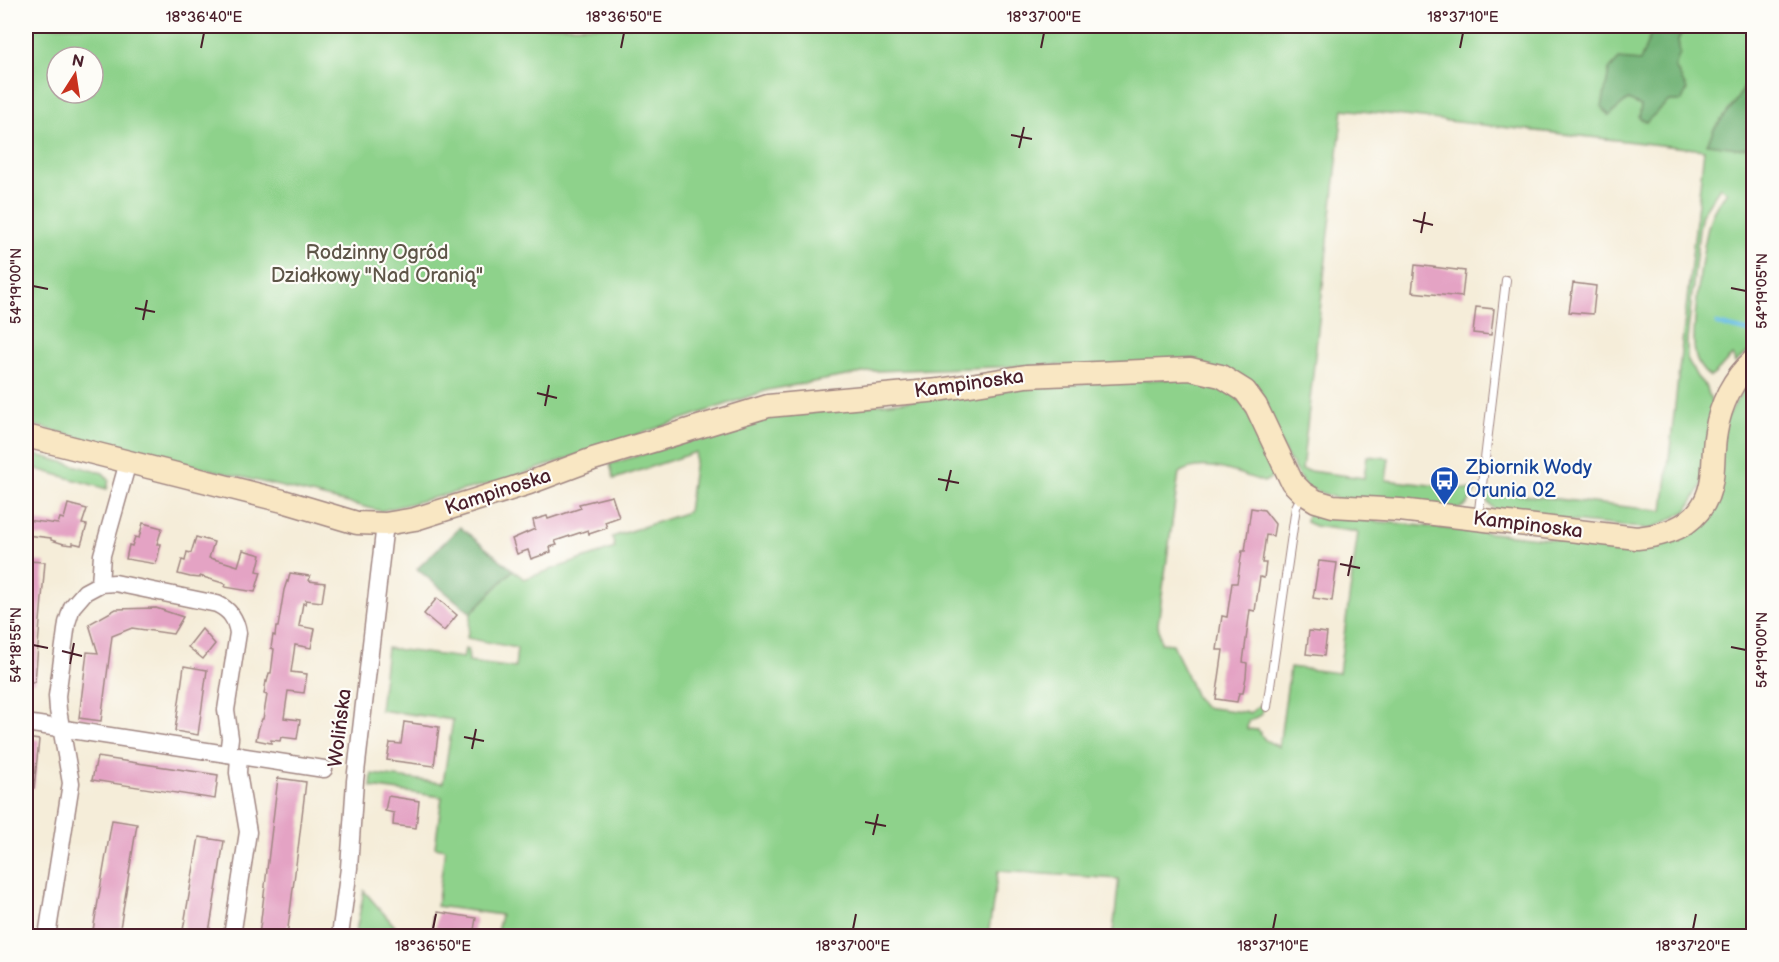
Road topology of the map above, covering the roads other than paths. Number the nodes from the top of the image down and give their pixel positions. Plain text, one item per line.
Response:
1 (1506, 280) dead end
2 (1754, 360) edge
3 (26, 436) edge
4 (128, 462) junction
5 (1303, 494) junction
6 (1478, 520) junction
7 (385, 524) junction
8 (100, 584) junction
9 (1267, 707) dead end
10 (26, 723) edge
11 (62, 727) junction
12 (234, 754) junction
13 (324, 769) dead end
14 (47, 936) edge
15 (232, 936) edge
16 (340, 936) edge

1 - 6 lane
2 - 6 street, Kampinoska
3 - 4 street, Kampinoska
4 - 7 street, Kampinoska
4 - 8 street
5 - 6 street, Kampinoska
5 - 7 street, Kampinoska
5 - 9 lane
7 - 16 street, Wolińska
8 - 11 street
8 - 12 street
10 - 11 street
11 - 12 street
11 - 14 street
12 - 13 street
12 - 15 street

